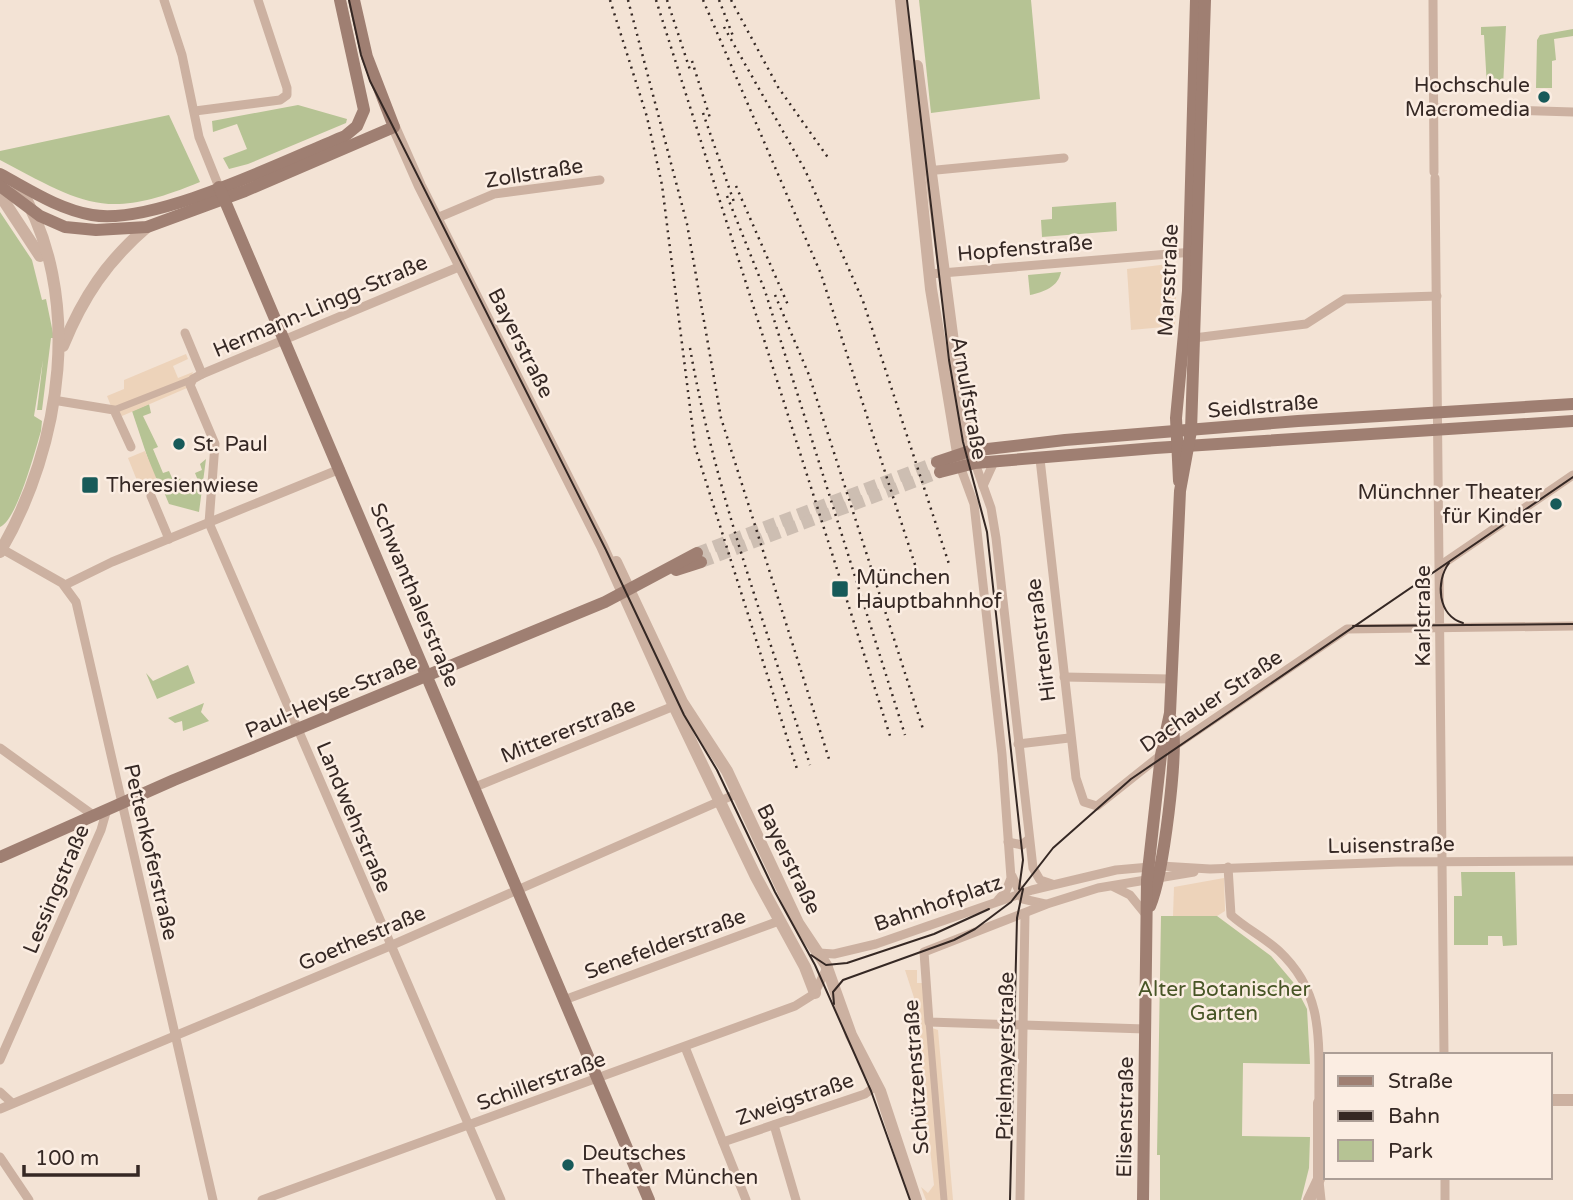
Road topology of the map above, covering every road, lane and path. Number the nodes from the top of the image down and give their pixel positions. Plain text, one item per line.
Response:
1 (164, 0) edge
2 (258, 0) edge
3 (340, 0) edge
4 (354, 0) edge
5 (901, 0) edge
6 (910, 0) edge
7 (1196, 0) edge
8 (1205, 0) edge
9 (1433, 0) edge
10 (1199, 70) junction
11 (1433, 108) junction
12 (195, 111) junction
13 (1573, 112) edge
14 (391, 128) junction
15 (1064, 158) dead end
16 (924, 171) junction
17 (0, 174) edge
18 (600, 180) dead end
19 (18, 185) junction
20 (0, 186) edge
21 (222, 193) junction
22 (0, 195) edge
23 (53, 203) junction
24 (31, 210) junction
25 (437, 218) junction
26 (22, 224) junction
27 (147, 227) junction
28 (1194, 252) junction
29 (461, 266) junction
30 (944, 273) junction
31 (930, 274) junction
32 (51, 278) junction
33 (1437, 296) junction
34 (185, 333) dead end
35 (1194, 338) junction
36 (285, 339) junction
37 (59, 356) junction
38 (202, 374) junction
39 (193, 379) junction
40 (54, 400) junction
41 (1573, 404) edge
42 (114, 410) junction
43 (1438, 412) junction
44 (1573, 421) edge
45 (1437, 428) junction
46 (1176, 431) junction
47 (1191, 431) junction
48 (131, 447) dead end
49 (1183, 447) junction
50 (973, 457) junction
51 (1040, 459) junction
52 (959, 460) junction
53 (994, 462) junction
54 (939, 467) tunnel mouth
55 (340, 469) junction
56 (1573, 475) edge
57 (983, 486) junction
58 (151, 496) dead end
59 (209, 523) junction
60 (169, 539) junction
61 (1, 550) edge
62 (699, 558) tunnel mouth
63 (1441, 565) junction
64 (65, 585) junction
65 (626, 592) junction
66 (1573, 626) edge
67 (1441, 628) junction
68 (429, 676) junction
69 (1064, 677) junction
70 (1170, 679) junction
71 (674, 706) junction
72 (1170, 713) junction
73 (299, 730) junction
74 (1069, 738) junction
75 (1018, 744) junction
76 (1174, 747) junction
77 (0, 748) edge
78 (1161, 755) junction
79 (475, 787) junction
80 (736, 794) junction
81 (123, 801) junction
82 (720, 801) junction
83 (1097, 806) joint
84 (107, 808) junction
85 (93, 815) junction
86 (1029, 839) junction
87 (1008, 842) junction
88 (0, 857) edge
89 (1442, 861) junction
90 (1573, 861) edge
91 (1228, 867) junction
92 (1010, 871) junction
93 (1154, 873) junction
94 (1077, 878) junction
95 (1058, 883) junction
96 (1109, 886) junction
97 (517, 891) junction
98 (1081, 893) junction
99 (1019, 894) junction
100 (1067, 897) junction
101 (996, 902) junction
102 (1047, 904) junction
103 (1148, 913) junction
104 (1025, 914) junction
105 (779, 921) junction
106 (390, 946) junction
107 (924, 951) joint
108 (819, 953) junction
109 (834, 954) junction
110 (824, 973) junction
111 (815, 993) junction
112 (564, 1000) junction
113 (929, 1022) junction
114 (1023, 1025) junction
115 (1145, 1029) junction
116 (175, 1036) junction
117 (685, 1047) junction
118 (1444, 1053) edge
119 (0, 1060) edge
120 (597, 1078) junction
121 (877, 1085) junction
122 (0, 1092) edge
123 (1552, 1100) edge
124 (1573, 1100) edge
125 (12, 1103) junction
126 (1323, 1103) edge
127 (0, 1109) edge
128 (774, 1125) junction
129 (469, 1126) junction
130 (723, 1142) junction
131 (0, 1157) edge
132 (1319, 1179) junction
133 (1445, 1179) edge
134 (29, 1200) edge
135 (213, 1200) edge
136 (262, 1200) edge
137 (501, 1200) edge
138 (649, 1200) edge
139 (746, 1200) edge
140 (796, 1200) edge
141 (916, 1200) edge
142 (944, 1200) edge
143 (1020, 1200) edge
144 (1143, 1200) edge
145 (1309, 1200) edge
146 (1321, 1200) edge
147 (1445, 1200) edge

1 - 12 street, Schwanthalerstraße
2 - 12 street
3 - 21 main road
4 - 14 main road, Bayerstraße
5 - 16 street, Arnulfstraße
6 - 16 street, Arnulfstraße
7 - 10 main road, Marsstraße
8 - 10 main road, Marsstraße
9 - 11 street, Karlstraße
10 - 28 main road, Marsstraße
11 - 13 street
11 - 33 street, Karlstraße
12 - 21 street, Schwanthalerstraße
14 - 21 main road
14 - 25 street, Bayerstraße
15 - 16 street
16 - 30 street, Arnulfstraße
16 - 31 street, Arnulfstraße
17 - 19 main road
18 - 25 street, Zollstraße
19 - 23 main road
19 - 24 street
20 - 24 main road
21 - 23 main road
21 - 27 main road
21 - 36 main road, Schwanthalerstraße
22 - 26 street
23 - 24 street
24 - 26 street
24 - 27 main road
24 - 32 street
25 - 29 street, Bayerstraße
26 - 32 street
27 - 37 street
28 - 30 street, Hopfenstraße
28 - 35 main road, Marsstraße
28 - 46 main road, Marsstraße
29 - 36 street, Hermann-Lingg-Straße
29 - 65 street, Bayerstraße
30 - 31 street, Hopfenstraße
30 - 50 street, Arnulfstraße
31 - 52 street, Arnulfstraße
32 - 37 street
33 - 35 street
33 - 43 street, Karlstraße
34 - 38 street
35 - 47 main road, Marsstraße
36 - 38 street, Hermann-Lingg-Straße
36 - 55 main road, Schwanthalerstraße
37 - 40 street
38 - 39 street, Hermann-Lingg-Straße
39 - 42 street
39 - 59 street
40 - 42 street
40 - 61 street
41 - 43 main road, Seidlstraße
42 - 48 street
43 - 45 street, Karlstraße
43 - 47 main road, Seidlstraße
44 - 45 main road, Seidlstraße
45 - 49 main road, Seidlstraße
45 - 63 street, Karlstraße
46 - 47 main road, Seidlstraße
46 - 49 main road, Marsstraße
46 - 50 main road, Seidlstraße
47 - 49 main road, Marsstraße
49 - 51 main road, Seidlstraße
49 - 70 main road, Marsstraße
50 - 52 main road, Seidlstraße
50 - 53 main road, Seidlstraße
50 - 57 street, Arnulfstraße
51 - 53 main road, Seidlstraße
51 - 69 street, Hirtenstraße
52 - 54 main road, Seidlstraße
52 - 87 street, Arnulfstraße
53 - 57 street
55 - 59 street
55 - 68 main road, Schwanthalerstraße
56 - 63 street
57 - 75 street, Arnulfstraße
58 - 60 street
59 - 60 street
59 - 73 street, Landwehrstraße
60 - 64 street
61 - 64 street
62 - 65 main road, Paul-Heyse-Straße
63 - 67 street, Karlstraße
64 - 81 street, Pettenkoferstraße
65 - 68 main road, Paul-Heyse-Straße
65 - 71 street, Bayerstraße
65 - 80 street, Bayerstraße
66 - 67 street
67 - 76 street, Dachauer Straße
67 - 89 street, Karlstraße
68 - 73 main road, Paul-Heyse-Straße
68 - 79 main road, Schwanthalerstraße
69 - 70 street
69 - 74 street, Hirtenstraße
70 - 72 main road, Marsstraße
71 - 79 street, Mittererstraße
71 - 82 street, Bayerstraße
72 - 76 main road, Marsstraße
72 - 78 main road, Marsstraße
73 - 81 main road, Paul-Heyse-Straße
73 - 106 street, Landwehrstraße
74 - 75 street
74 - 83 street, Hirtenstraße
75 - 86 street, Arnulfstraße
76 - 78 street, Dachauer Straße
76 - 93 main road, Elisenstraße
77 - 85 street
78 - 83 street, Dachauer Straße
78 - 93 main road, Elisenstraße
79 - 97 main road, Schwanthalerstraße
80 - 82 street, Goethestraße
80 - 108 street, Bayerstraße
81 - 84 main road, Paul-Heyse-Straße
81 - 116 street, Pettenkoferstraße
82 - 97 street, Goethestraße
82 - 105 street, Bayerstraße
84 - 85 main road, Paul-Heyse-Straße
84 - 119 street, Lessingstraße
85 - 88 main road, Paul-Heyse-Straße
86 - 87 street
86 - 95 street, Arnulfstraße
87 - 92 street, Arnulfstraße
89 - 90 street, Luisenstraße
89 - 91 street, Luisenstraße
89 - 118 street, Karlstraße
91 - 93 street, Luisenstraße
91 - 126 street
92 - 99 street, Arnulfstraße
92 - 101 street, Arnulfstraße
93 - 94 street, Luisenstraße
93 - 96 street, Luisenstraße
93 - 103 main road, Elisenstraße
94 - 95 street, Luisenstraße
94 - 98 street
95 - 99 street, Bahnhofplatz
95 - 100 street
96 - 98 street, Luisenstraße
96 - 103 street
97 - 106 street, Goethestraße
97 - 112 main road, Schwanthalerstraße
98 - 100 street, Luisenstraße
99 - 101 street, Bahnhofplatz
99 - 102 street
100 - 102 street, Luisenstraße
101 - 109 street, Bahnhofplatz
102 - 104 street, Bahnhofplatz
103 - 115 main road, Elisenstraße
104 - 107 street, Bahnhofplatz
104 - 114 street, Prielmayerstraße
105 - 111 street, Bayerstraße
105 - 112 street, Senefelderstraße
106 - 116 street, Goethestraße
106 - 129 street, Landwehrstraße
107 - 113 street, Schützenstraße
108 - 109 street, Bahnhofplatz
108 - 110 street, Bayerstraße
109 - 110 street
110 - 111 street
110 - 121 street, Bayerstraße
111 - 117 street, Schillerstraße
112 - 120 main road, Schwanthalerstraße
113 - 114 street
113 - 142 street, Schützenstraße
114 - 115 street
114 - 143 street, Prielmayerstraße
115 - 144 main road, Elisenstraße
116 - 125 street, Goethestraße
116 - 135 street, Pettenkoferstraße
117 - 120 street, Schillerstraße
117 - 130 street
120 - 129 street, Schillerstraße
120 - 138 main road, Schwanthalerstraße
121 - 128 street, Zweigstraße
121 - 141 street, Bayerstraße
122 - 125 street
123 - 124 street
125 - 127 street, Goethestraße
126 - 132 street
128 - 130 street, Zweigstraße
128 - 140 street
129 - 136 street, Schillerstraße
129 - 137 street, Landwehrstraße
130 - 139 street
131 - 134 street
132 - 145 street
132 - 146 street
133 - 147 street

